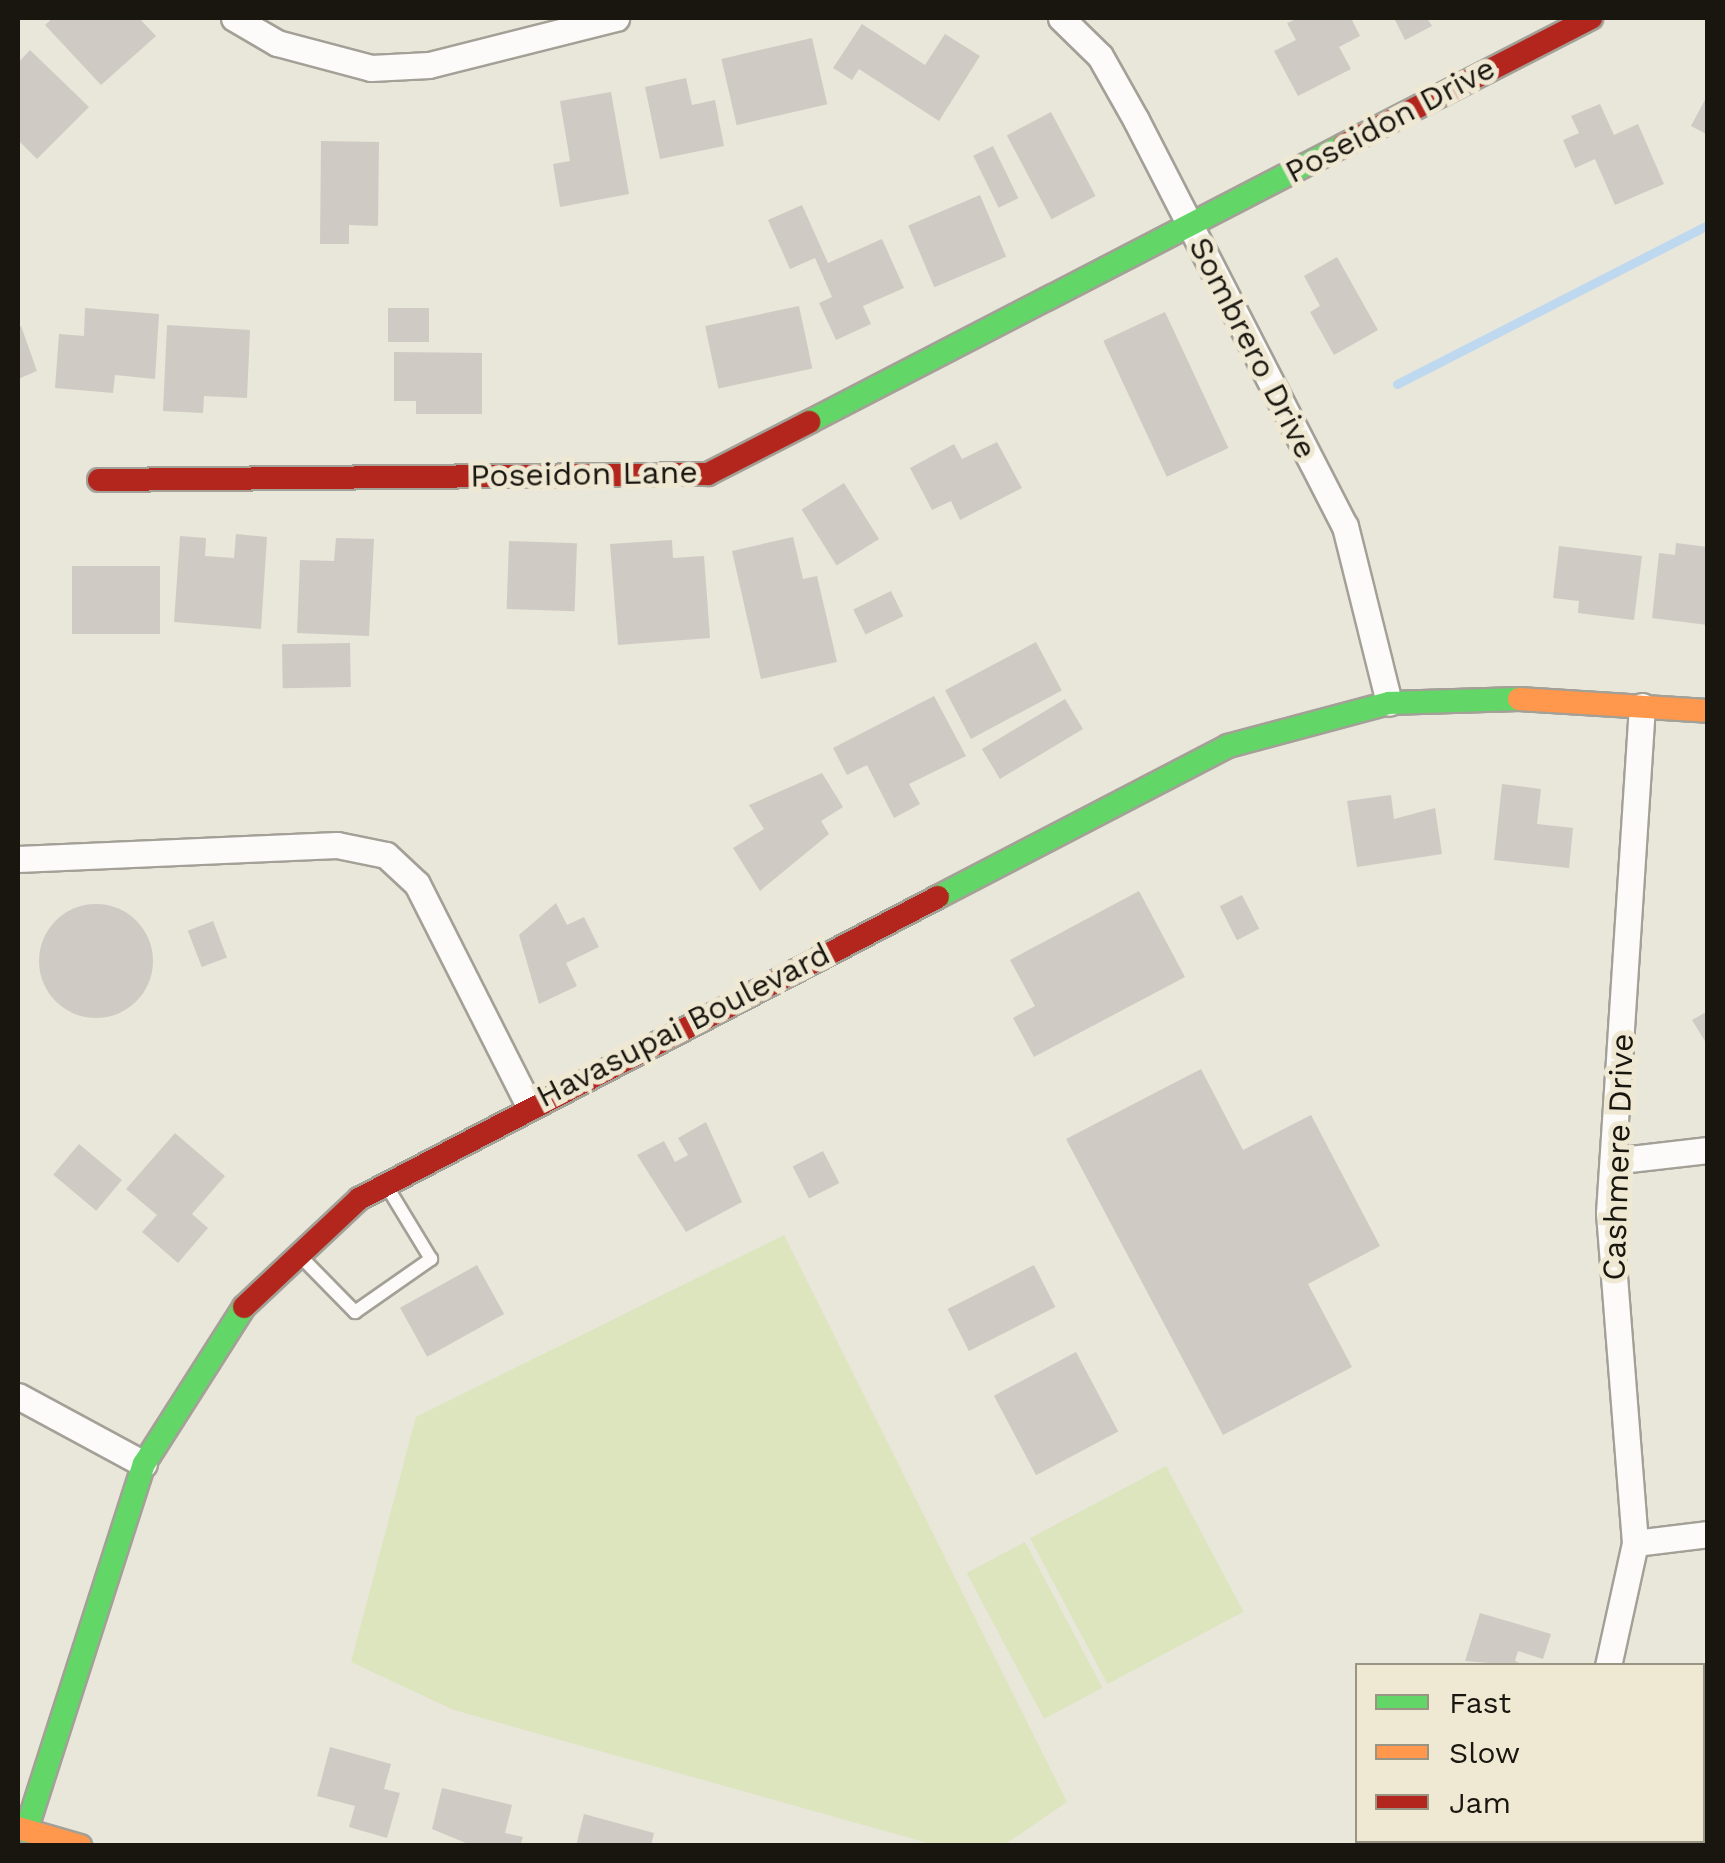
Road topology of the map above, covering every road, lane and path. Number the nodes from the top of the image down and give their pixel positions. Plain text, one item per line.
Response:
1 (234, 18) edge
2 (616, 18) edge
3 (1062, 18) edge
4 (1592, 18) edge
5 (1190, 227) junction
6 (99, 480) dead end
7 (1389, 703) junction
8 (1642, 706) junction
9 (1708, 711) edge
10 (18, 859) edge
11 (528, 1104) junction
12 (1708, 1150) edge
13 (1613, 1161) junction
14 (384, 1183) junction
15 (297, 1252) junction
16 (18, 1396) edge
17 (144, 1464) junction
18 (1708, 1534) edge
19 (1634, 1543) junction
20 (1609, 1663) edge
21 (22, 1830) edge
22 (80, 1846) edge

1 - 2 street
3 - 5 street, Sombrero Drive
4 - 5 street, Poseidon Drive
5 - 6 street, Poseidon Lane
5 - 7 street, Sombrero Drive
7 - 8 street, Havasupai Boulevard
7 - 11 street, Havasupai Boulevard
8 - 9 street, Havasupai Boulevard
8 - 13 street, Cashmere Drive
10 - 11 street
11 - 14 street, Havasupai Boulevard
12 - 13 street
13 - 19 street, Cashmere Drive
14 - 15 street, Havasupai Boulevard
14 - 15 lane
15 - 17 street, Havasupai Boulevard
16 - 17 street
17 - 21 street, Havasupai Boulevard
18 - 19 street
19 - 20 street, Cashmere Drive
21 - 22 street

